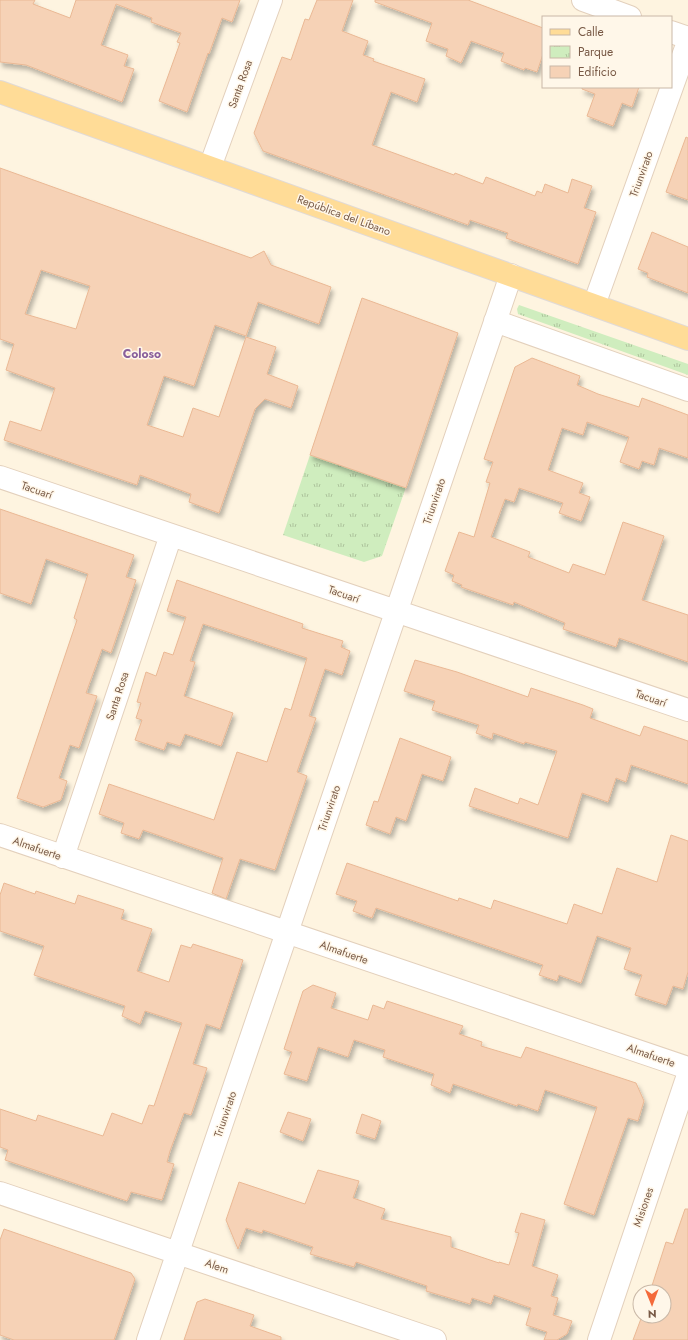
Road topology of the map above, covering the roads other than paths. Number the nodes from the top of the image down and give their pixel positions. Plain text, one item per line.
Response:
1 (271, 0) edge
2 (583, 0) edge
3 (627, 16) edge
4 (672, 32) edge
5 (688, 38) edge
6 (688, 42) edge
7 (672, 87) edge
8 (672, 88) edge
9 (0, 92) edge
10 (210, 167) junction
11 (511, 275) junction
12 (594, 305) junction
13 (495, 321) junction
14 (688, 339) edge
15 (688, 390) edge
16 (0, 477) edge
17 (171, 535) junction
18 (396, 611) junction
19 (688, 710) edge
20 (0, 835) edge
21 (64, 857) junction
22 (287, 932) junction
23 (688, 1068) edge
24 (688, 1075) edge
25 (0, 1193) edge
26 (178, 1253) junction
27 (148, 1340) edge
28 (435, 1340) edge
29 (599, 1340) edge

1 - 10 street, Santa Rosa
2 - 3 street
4 - 5 street
6 - 7 street, Triunvirato
8 - 12 street, Triunvirato
9 - 10 main road, República del Líbano
10 - 11 main road, República del Líbano
11 - 12 main road, República del Líbano
11 - 13 street, Triunvirato
12 - 14 main road, República del Líbano
13 - 15 street
13 - 18 street, Triunvirato
16 - 17 street, Tacuarí
17 - 18 street, Tacuarí
17 - 21 street, Santa Rosa
18 - 19 street, Tacuarí
18 - 22 street, Triunvirato
20 - 21 street, Almafuerte
21 - 22 street, Almafuerte
22 - 23 street, Almafuerte
22 - 26 street, Triunvirato
24 - 29 street, Misiones
25 - 26 street, Alem
26 - 27 street, Triunvirato
26 - 28 street, Alem

